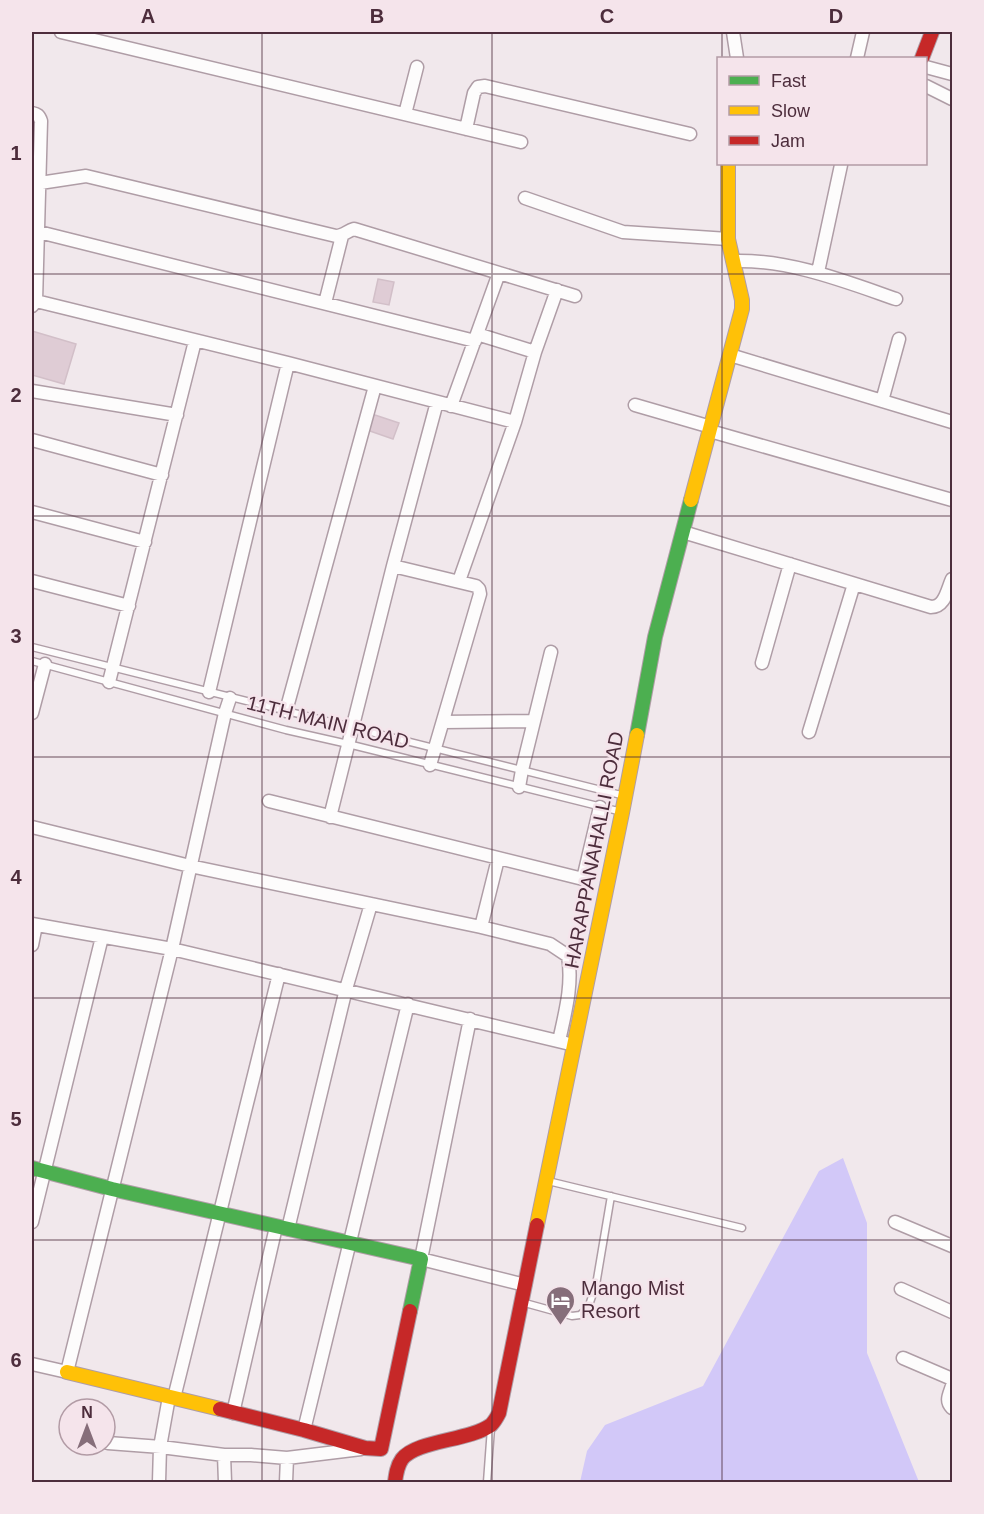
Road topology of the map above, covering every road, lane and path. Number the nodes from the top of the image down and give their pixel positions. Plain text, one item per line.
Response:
1 (61, 32) edge
2 (733, 32) edge
3 (862, 32) edge
4 (932, 32) edge
5 (109, 37) edge
6 (737, 57) edge
7 (857, 57) edge
8 (922, 57) edge
9 (417, 67) dead end
10 (927, 67) edge
11 (952, 74) edge
12 (927, 86) edge
13 (952, 99) edge
14 (405, 114) junction
15 (36, 115) edge
16 (466, 129) junction
17 (690, 134) dead end
18 (521, 142) dead end
19 (728, 165) edge
20 (841, 165) edge
21 (40, 183) junction
22 (525, 198) dead end
23 (39, 232) junction
24 (342, 236) junction
25 (728, 239) junction
26 (733, 261) junction
27 (818, 272) junction
28 (500, 273) junction
29 (556, 290) junction
30 (575, 296) dead end
31 (896, 298) dead end
32 (33, 303) edge
33 (325, 303) junction
34 (476, 338) junction
35 (899, 339) dead end
36 (195, 341) junction
37 (535, 352) junction
38 (730, 355) junction
39 (288, 363) junction
40 (375, 386) junction
41 (32, 391) edge
42 (882, 401) junction
43 (437, 402) junction
44 (635, 405) dead end
45 (451, 406) junction
46 (177, 414) junction
47 (515, 422) junction
48 (952, 422) edge
49 (710, 429) junction
50 (32, 440) edge
51 (162, 475) junction
52 (952, 500) edge
53 (32, 512) edge
54 (683, 532) junction
55 (145, 542) junction
56 (789, 564) junction
57 (393, 566) junction
58 (952, 579) edge
59 (32, 581) edge
60 (459, 581) junction
61 (854, 584) junction
62 (129, 606) junction
63 (32, 647) edge
64 (551, 652) dead end
65 (32, 661) edge
66 (762, 663) dead end
67 (45, 664) junction
68 (113, 668) junction
69 (109, 682) junction
70 (209, 692) junction
71 (230, 698) junction
72 (286, 711) junction
73 (32, 713) edge
74 (225, 713) junction
75 (534, 721) junction
76 (443, 723) junction
77 (352, 727) junction
78 (809, 732) dead end
79 (348, 744) junction
80 (436, 748) junction
81 (430, 765) junction
82 (522, 770) junction
83 (519, 787) junction
84 (625, 796) junction
85 (268, 801) dead end
86 (600, 807) junction
87 (622, 813) junction
88 (330, 817) junction
89 (32, 827) edge
90 (498, 859) junction
91 (190, 866) junction
92 (371, 904) junction
93 (34, 924) edge
94 (481, 927) junction
95 (102, 937) junction
96 (32, 945) edge
97 (172, 949) junction
98 (279, 974) junction
99 (346, 989) junction
100 (408, 1004) junction
101 (470, 1020) junction
102 (559, 1041) junction
103 (575, 1045) junction
104 (38, 1170) edge
105 (547, 1181) junction
106 (112, 1189) junction
107 (611, 1196) junction
108 (220, 1214) junction
109 (32, 1222) edge
110 (895, 1222) dead end
111 (282, 1228) junction
112 (742, 1228) dead end
113 (349, 1243) junction
114 (952, 1246) edge
115 (421, 1259) junction
116 (525, 1285) junction
117 (900, 1289) dead end
118 (522, 1302) junction
119 (952, 1312) edge
120 (903, 1358) dead end
121 (32, 1364) edge
122 (68, 1372) junction
123 (952, 1379) edge
124 (952, 1386) edge
125 (171, 1398) junction
126 (952, 1408) edge
127 (233, 1413) junction
128 (492, 1424) junction
129 (304, 1430) junction
130 (117, 1444) edge
131 (160, 1447) junction
132 (365, 1448) junction
133 (224, 1455) junction
134 (287, 1458) junction
135 (159, 1482) edge
136 (225, 1482) edge
137 (286, 1482) edge
138 (395, 1482) edge
139 (488, 1482) edge

1 - 5 street
2 - 6 street
3 - 7 street
4 - 8 street
5 - 14 street
9 - 14 street
10 - 11 street
12 - 13 street
14 - 16 street
15 - 21 street
16 - 17 street
16 - 18 street
19 - 25 street, HARAPPANAHALLI ROAD
20 - 27 street
21 - 23 street
21 - 24 street
22 - 25 street
23 - 32 street
23 - 33 street
24 - 28 street
24 - 33 street
25 - 26 street, HARAPPANAHALLI ROAD
26 - 27 street
26 - 38 street, HARAPPANAHALLI ROAD
27 - 31 street
28 - 29 street
28 - 34 street
29 - 30 street
29 - 37 street
32 - 36 street
33 - 34 street
34 - 37 street
34 - 45 street
35 - 42 street
36 - 39 street
36 - 46 street
37 - 47 street
38 - 42 street
38 - 49 street, HARAPPANAHALLI ROAD
39 - 40 street
39 - 70 street
40 - 43 street
40 - 72 street
41 - 46 street
42 - 48 street
43 - 45 street
43 - 57 street
44 - 49 street
45 - 47 street
46 - 51 street
47 - 60 street
49 - 52 street
49 - 54 street, HARAPPANAHALLI ROAD
50 - 51 street
51 - 55 street
53 - 55 street
54 - 56 street
54 - 84 street, HARAPPANAHALLI ROAD
55 - 62 street
56 - 61 street
56 - 66 street
57 - 60 street
57 - 77 street
58 - 61 street
59 - 62 street
60 - 76 street
61 - 78 street
62 - 68 street
63 - 68 lane, 11TH MAIN ROAD
64 - 75 street
65 - 67 lane, 11TH MAIN ROAD
67 - 69 lane, 11TH MAIN ROAD
67 - 73 street
68 - 69 street
68 - 70 lane, 11TH MAIN ROAD
69 - 74 lane, 11TH MAIN ROAD
70 - 71 lane, 11TH MAIN ROAD
71 - 72 lane, 11TH MAIN ROAD
71 - 74 street
72 - 77 lane, 11TH MAIN ROAD
74 - 79 lane, 11TH MAIN ROAD
74 - 91 street
75 - 76 street
75 - 82 street
76 - 80 street
77 - 79 street
77 - 80 lane, 11TH MAIN ROAD
79 - 81 lane, 11TH MAIN ROAD
79 - 88 street
80 - 81 street
80 - 82 lane, 11TH MAIN ROAD
81 - 83 lane, 11TH MAIN ROAD
82 - 83 street
82 - 84 lane, 11TH MAIN ROAD
83 - 86 lane, 11TH MAIN ROAD
84 - 87 street, HARAPPANAHALLI ROAD
85 - 88 street
86 - 87 lane, 11TH MAIN ROAD
86 - 90 street
87 - 103 street, HARAPPANAHALLI ROAD
88 - 90 street
89 - 91 street
90 - 94 street
91 - 92 street
91 - 97 street
92 - 94 street
92 - 99 street
93 - 95 street
93 - 96 street
94 - 102 street
95 - 97 street
95 - 104 street
97 - 98 street
97 - 106 street
98 - 99 street
98 - 108 street
99 - 100 street
99 - 111 street
100 - 101 street
100 - 113 street
101 - 102 street
101 - 115 street
102 - 103 street
103 - 105 street, HARAPPANAHALLI ROAD
104 - 106 street
104 - 109 street
105 - 107 lane
105 - 116 street, HARAPPANAHALLI ROAD
106 - 108 street
106 - 122 street
107 - 112 lane
107 - 118 lane
108 - 111 street
108 - 125 street
110 - 114 street
111 - 113 street
111 - 127 street
113 - 115 street
113 - 129 street
115 - 116 street
115 - 132 street
116 - 118 street, HARAPPANAHALLI ROAD
117 - 119 street
118 - 128 street, HARAPPANAHALLI ROAD
120 - 123 street
121 - 122 street
122 - 125 street
124 - 126 street
125 - 127 street
125 - 131 street
127 - 129 street
128 - 138 street
128 - 139 lane
129 - 132 street
130 - 131 street
131 - 133 street
131 - 135 street
132 - 134 street
133 - 134 street
133 - 136 street
134 - 137 street

